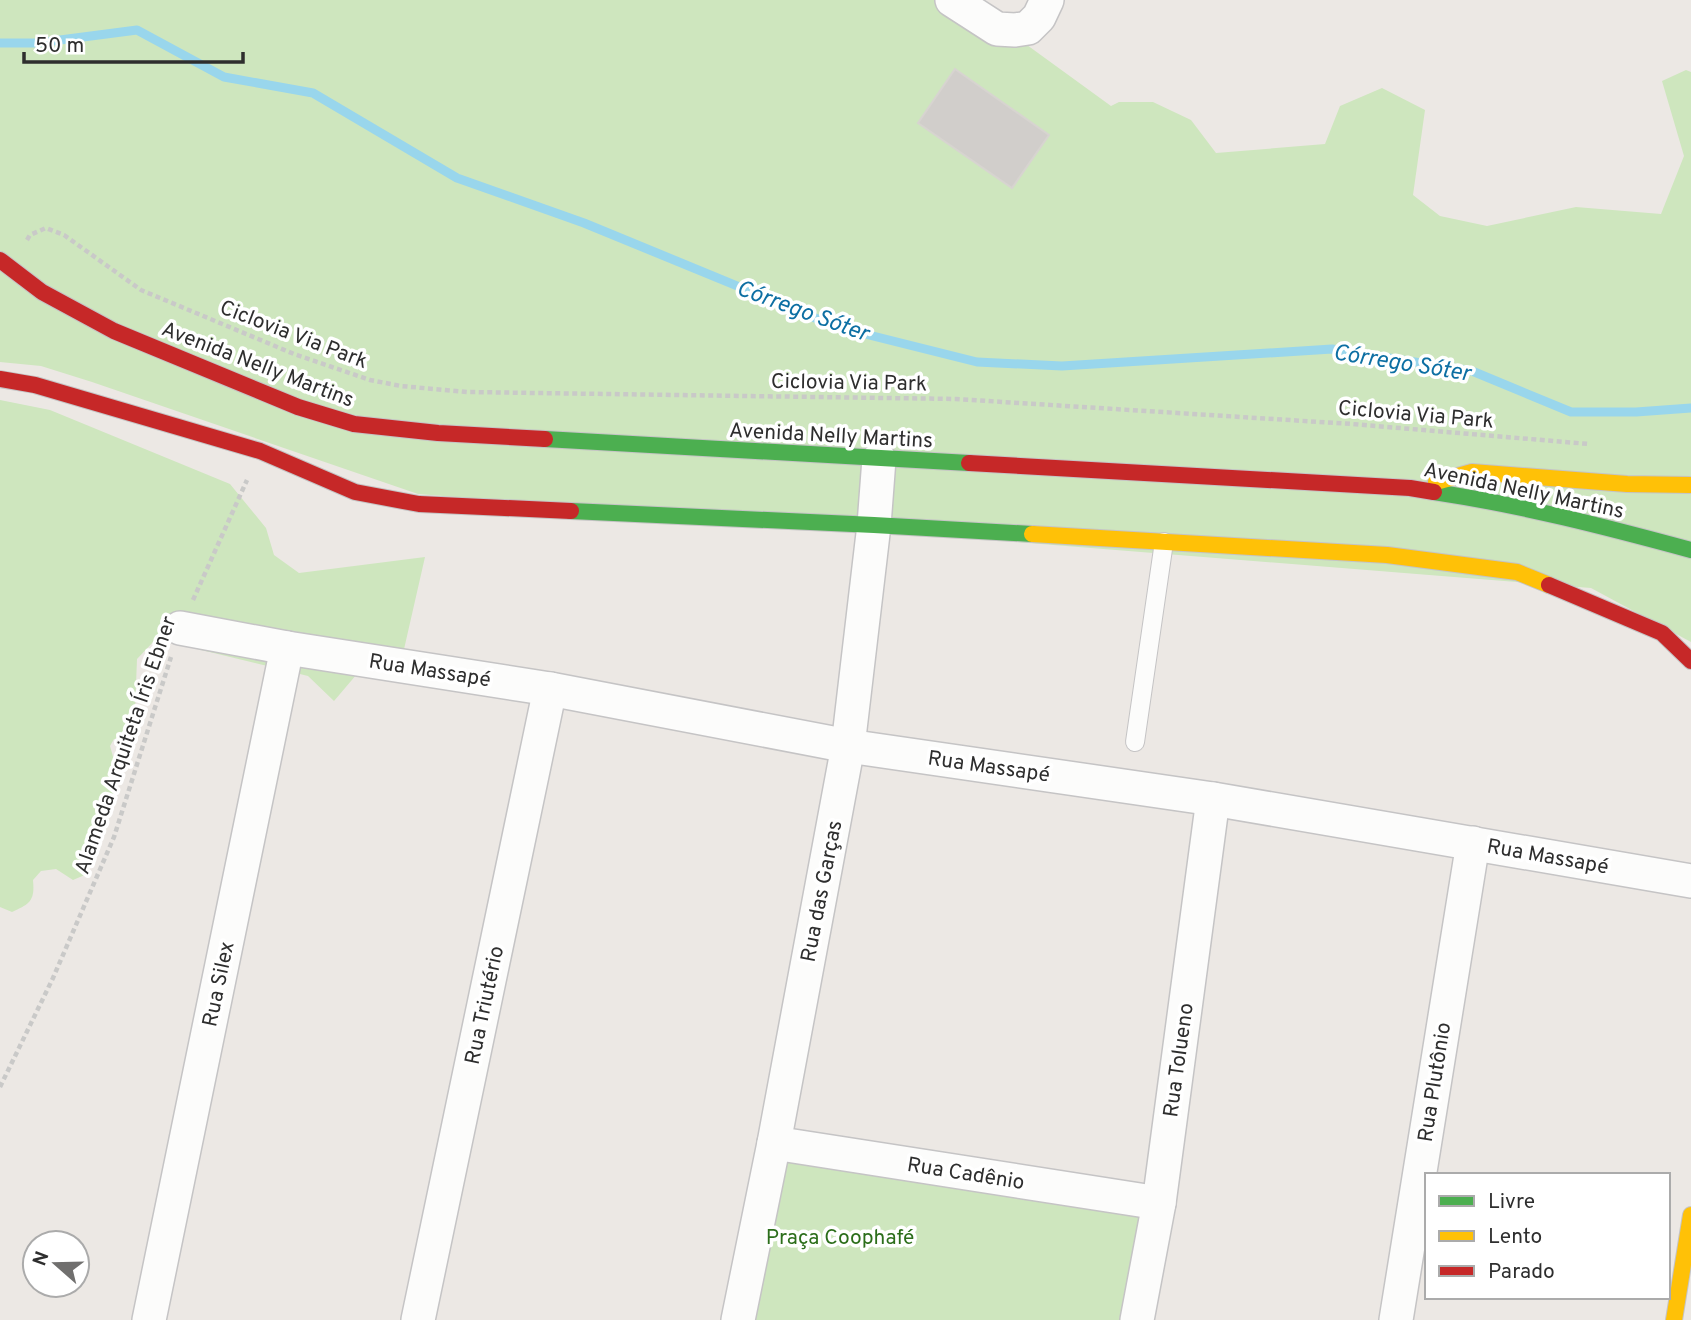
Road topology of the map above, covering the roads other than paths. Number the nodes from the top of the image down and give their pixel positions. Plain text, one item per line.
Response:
1 (952, 0) edge
2 (1047, 0) edge
3 (5, 264) edge
4 (0, 379) edge
5 (879, 459) junction
6 (1691, 485) edge
7 (1410, 488) junction
8 (874, 526) junction
9 (1164, 542) junction
10 (1691, 550) edge
11 (180, 628) road end
12 (287, 648) junction
13 (1691, 661) edge
14 (550, 689) junction
15 (1135, 743) dead end
16 (848, 746) junction
17 (1213, 799) junction
18 (1473, 843) junction
19 (1691, 881) edge
20 (774, 1143) junction
21 (1159, 1203) junction
22 (1691, 1215) edge
23 (149, 1320) edge
24 (418, 1320) edge
25 (738, 1320) edge
26 (1137, 1320) edge
27 (1396, 1320) edge
28 (1674, 1320) edge

1 - 2 street
3 - 5 main road, Avenida Nelly Martins
4 - 8 main road
5 - 7 main road, Avenida Nelly Martins
5 - 8 street, Rua das Garças
6 - 7 main road
7 - 10 main road, Avenida Nelly Martins
8 - 9 main road
8 - 16 street, Rua das Garças
9 - 13 main road
9 - 15 lane
11 - 12 street, Rua Massapé
12 - 14 street, Rua Massapé
12 - 23 street, Rua Silex
14 - 16 street, Rua Massapé
14 - 24 street, Rua Triutério
16 - 17 street, Rua Massapé
16 - 20 street, Rua das Garças
17 - 18 street, Rua Massapé
17 - 21 street, Rua Tolueno
18 - 19 street, Rua Massapé
18 - 27 street, Rua Plutônio
20 - 21 street, Rua Cadênio
20 - 25 street, Rua das Garças
21 - 26 street, Rua Tolueno
22 - 28 main road

